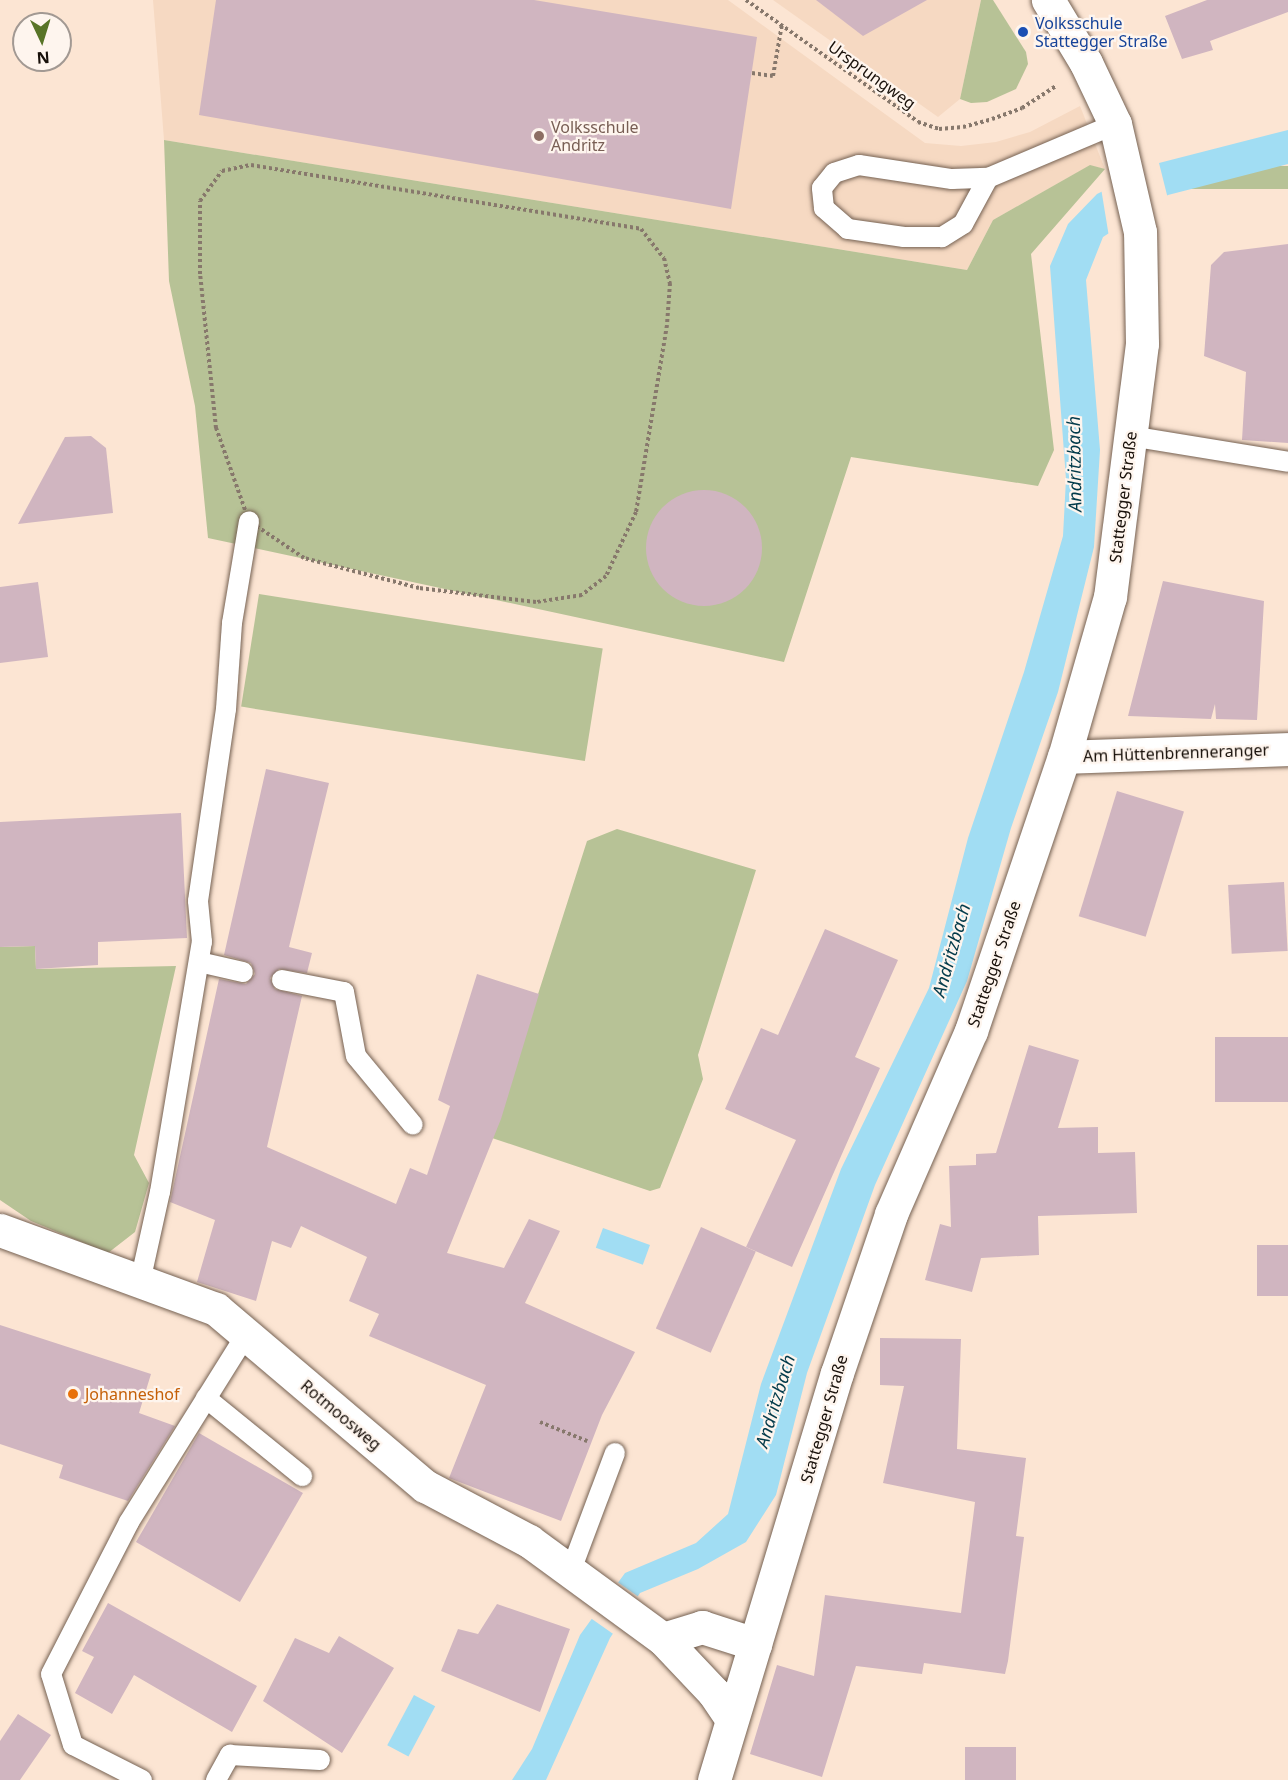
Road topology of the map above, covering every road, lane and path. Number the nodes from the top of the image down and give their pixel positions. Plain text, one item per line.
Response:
1 (746, 0) edge
2 (1048, 0) edge
3 (782, 24) junction
4 (752, 73) dead end
5 (1060, 84) dead end
6 (1115, 124) junction
7 (988, 178) junction
8 (1130, 436) junction
9 (1288, 462) edge
10 (249, 521) junction
11 (1288, 749) edge
12 (1064, 757) junction
13 (199, 962) junction
14 (243, 972) dead end
15 (282, 980) dead end
16 (413, 1125) dead end
17 (0, 1230) edge
18 (140, 1282) junction
19 (246, 1335) junction
20 (206, 1398) junction
21 (540, 1422) dead end
22 (615, 1453) joint
23 (302, 1476) dead end
24 (580, 1577) junction
25 (663, 1639) junction
26 (755, 1644) junction
27 (731, 1718) junction
28 (320, 1760) dead end
29 (142, 1780) edge
30 (216, 1780) edge
31 (714, 1780) edge

1 - 3 path, Ursprungweg
2 - 6 street, Stattegger Straße
3 - 4 path
3 - 5 path, Ursprungweg
6 - 7 lane
6 - 8 street, Stattegger Straße
7 - 7 lane
8 - 9 lane
8 - 12 street, Stattegger Straße
10 - 10 path
10 - 13 lane
11 - 12 street, Am Hüttenbrenneranger
12 - 26 street, Stattegger Straße
13 - 14 lane
13 - 18 lane
15 - 16 lane
17 - 18 street, Rotmoosweg
18 - 19 street, Rotmoosweg
19 - 20 lane
19 - 24 street, Rotmoosweg
20 - 23 lane
20 - 29 lane
21 - 22 path
22 - 24 lane
24 - 25 street, Rotmoosweg
25 - 26 street
25 - 27 street, Rotmoosweg
26 - 27 street, Stattegger Straße
27 - 31 street, Stattegger Straße
28 - 30 lane

